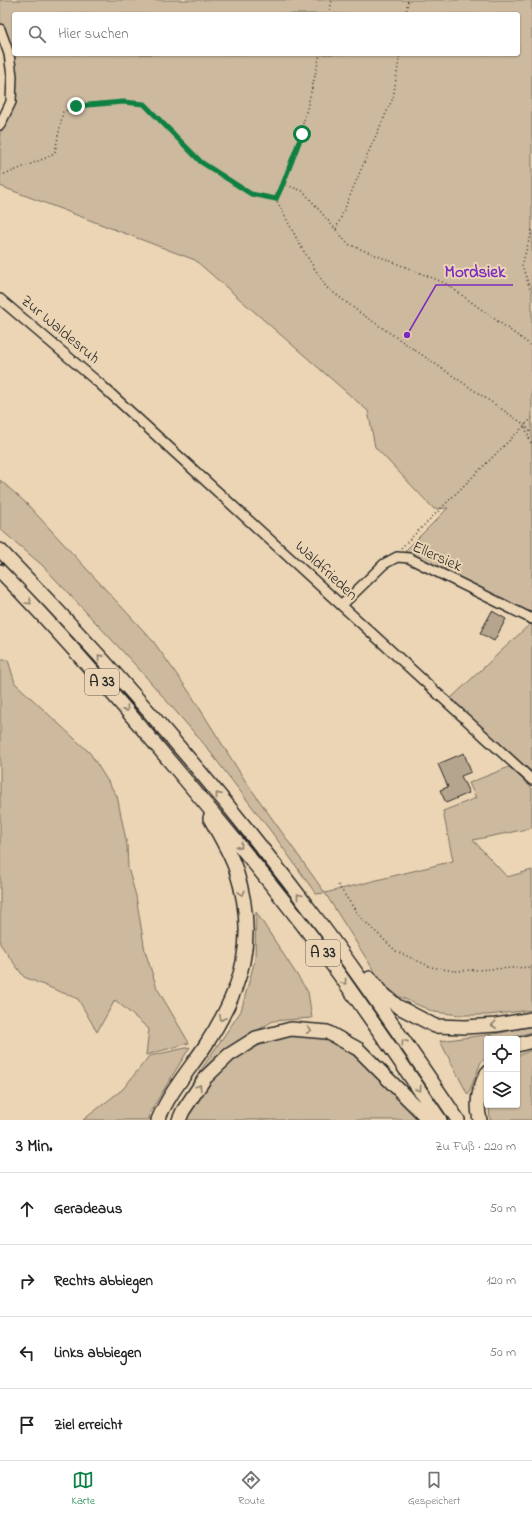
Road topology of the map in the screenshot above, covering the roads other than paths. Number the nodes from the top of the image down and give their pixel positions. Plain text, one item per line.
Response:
1 (0, 29) edge
2 (0, 125) edge
3 (0, 299) edge
4 (100, 384) joint
5 (0, 550) edge
6 (0, 571) edge
7 (342, 605) junction
8 (532, 619) edge
9 (532, 780) edge
10 (197, 794) junction
11 (323, 927) junction
12 (532, 1019) edge
13 (532, 1041) edge
14 (520, 1044) edge
15 (484, 1078) edge
16 (158, 1120) edge
17 (179, 1120) edge
18 (429, 1120) edge
19 (440, 1120) edge
20 (458, 1120) edge
21 (480, 1120) edge

1 - 2 street
3 - 4 street, Zur Waldesruh
4 - 7 street, Waldfrieden
11 -> 5 highway, A 33
6 -> 10 highway, A 33
7 - 8 street, Ellersiek
7 - 9 street, Waldfrieden
10 -> 16 highway
10 -> 19 highway, A 33
12 -> 11 highway
20 -> 11 highway, A 33
13 - 14 highway
15 - 21 highway
17 -> 18 highway

